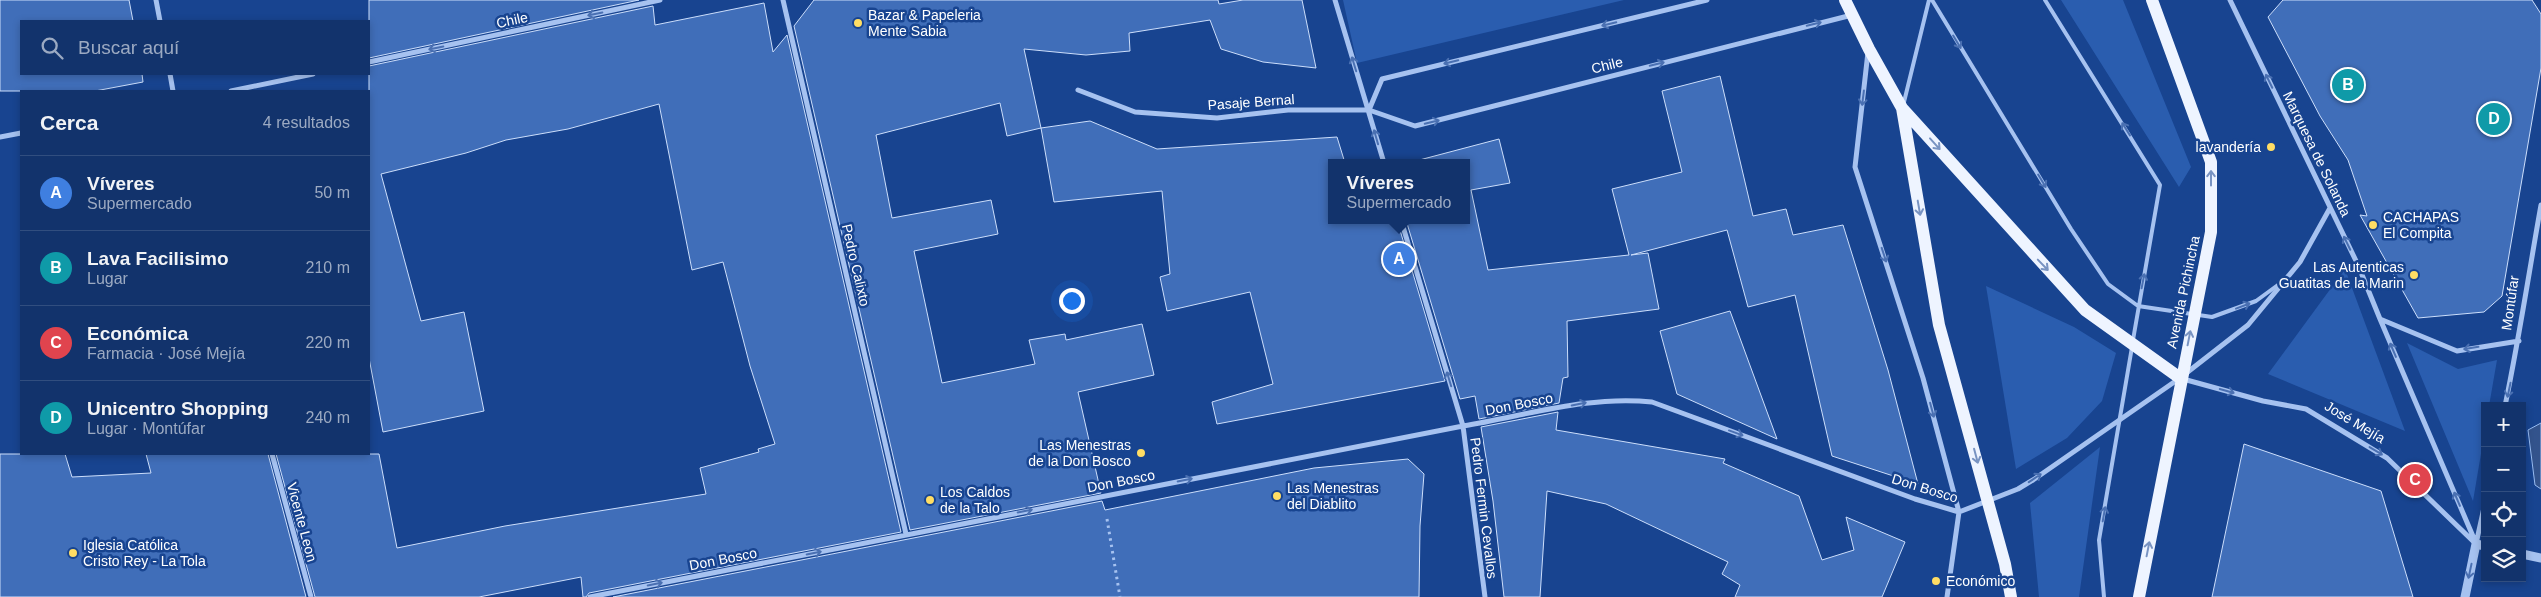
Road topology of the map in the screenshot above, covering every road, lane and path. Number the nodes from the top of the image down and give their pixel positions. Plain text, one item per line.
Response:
1 (156, 0) edge
2 (660, 0) edge
3 (783, 0) edge
4 (1335, 0) edge
5 (1708, 0) edge
6 (1845, 0) edge
7 (1931, 0) edge
8 (2045, 0) edge
9 (2152, 0) edge
10 (2230, 0) edge
11 (1852, 15) junction
12 (160, 20) edge
13 (1868, 49) junction
14 (370, 62) edge
15 (170, 75) edge
16 (308, 75) edge
17 (173, 90) edge
18 (236, 90) edge
19 (1078, 90) dead end
20 (1902, 108) junction
21 (1369, 110) junction
22 (20, 133) edge
23 (0, 136) edge
24 (1383, 159) edge
25 (2541, 205) edge
26 (2330, 208) junction
27 (1402, 224) edge
28 (2282, 282) junction
29 (2138, 306) junction
30 (2380, 319) junction
31 (2519, 341) junction
32 (2132, 346) junction
33 (2180, 378) junction
34 (2506, 402) edge
35 (2120, 418) junction
36 (1462, 426) junction
37 (272, 455) edge
38 (1106, 510) dead end
39 (1959, 512) junction
40 (906, 534) junction
41 (2480, 545) edge
42 (2526, 555) edge
43 (2541, 558) edge
44 (311, 597) edge
45 (590, 597) edge
46 (1120, 597) edge
47 (1484, 597) edge
48 (1947, 597) edge
49 (2011, 597) edge
50 (2104, 597) edge
51 (2138, 597) edge
52 (2465, 597) edge

1 - 12 street
2 -> 14 street, Chile
3 - 40 street, Pedro Calixto
21 -> 4 street
5 -> 21 street
6 - 11 main road
7 - 20 lane
7 -> 29 lane
29 -> 8 lane
51 -> 9 main road, Avenida Pichincha
26 -> 10 street, Marquesa de Solanda
11 - 13 main road
21 -> 11 street, Chile
13 - 20 main road
13 -> 39 street
15 - 17 street
16 - 18 street
19 - 21 street, Pasaje Bernal
20 -> 32 main road
20 -> 49 main road
24 -> 21 street
22 - 23 street
25 - 31 street, Montúfar
26 - 28 street, Don Bosco
30 -> 26 street, Marquesa de Solanda
36 -> 27 street, Pedro Fermin Cevallos
29 -> 28 lane
28 - 33 street, Don Bosco
29 - 32 lane
31 -> 30 street
41 -> 30 street, Marquesa de Solanda
31 -> 34 street, Montúfar
32 - 33 main road
32 - 35 lane
33 - 35 street, Don Bosco
33 -> 41 street, José Mejía
39 -> 35 street, Don Bosco
50 -> 35 lane
36 -> 39 street, Don Bosco
40 -> 36 street, Don Bosco
36 - 47 street, Pedro Fermin Cevallos
37 - 44 street, Vicente Leon
38 - 46 path
39 - 48 street
45 -> 40 street, Don Bosco
41 -> 52 street
42 - 43 street

